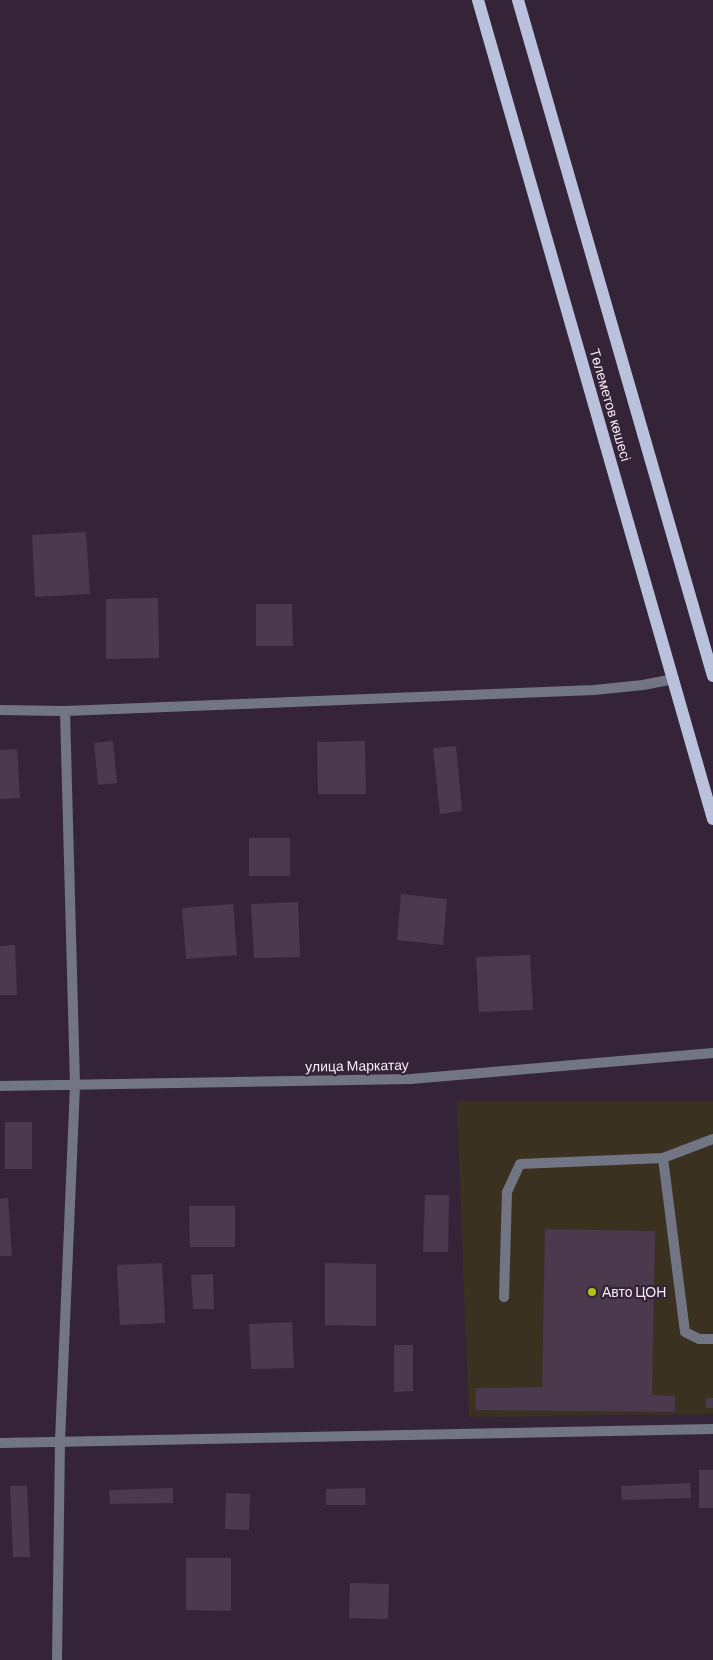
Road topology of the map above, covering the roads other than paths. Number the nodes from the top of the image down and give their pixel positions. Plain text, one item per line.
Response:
1 (478, 0) edge
2 (518, 0) edge
3 (713, 676) edge
4 (674, 679) junction
5 (0, 710) edge
6 (65, 711) junction
7 (713, 819) edge
8 (713, 1053) edge
9 (75, 1085) junction
10 (0, 1086) edge
11 (713, 1139) edge
12 (663, 1158) junction
13 (504, 1297) dead end
14 (713, 1339) edge
15 (713, 1429) edge
16 (60, 1441) junction
17 (0, 1443) edge
18 (57, 1660) edge

1 - 4 main road, Төлеметов көшесі
2 - 3 main road, Төлеметов көшесі
4 - 6 street
4 - 7 main road, Төлеметов көшесі
5 - 6 street
6 - 9 street
8 - 9 street, улица Маркатау
9 - 10 street, улица Маркатау
9 - 16 street
11 - 12 street
12 - 13 street
12 - 14 street
15 - 16 street
16 - 17 street
16 - 18 street

